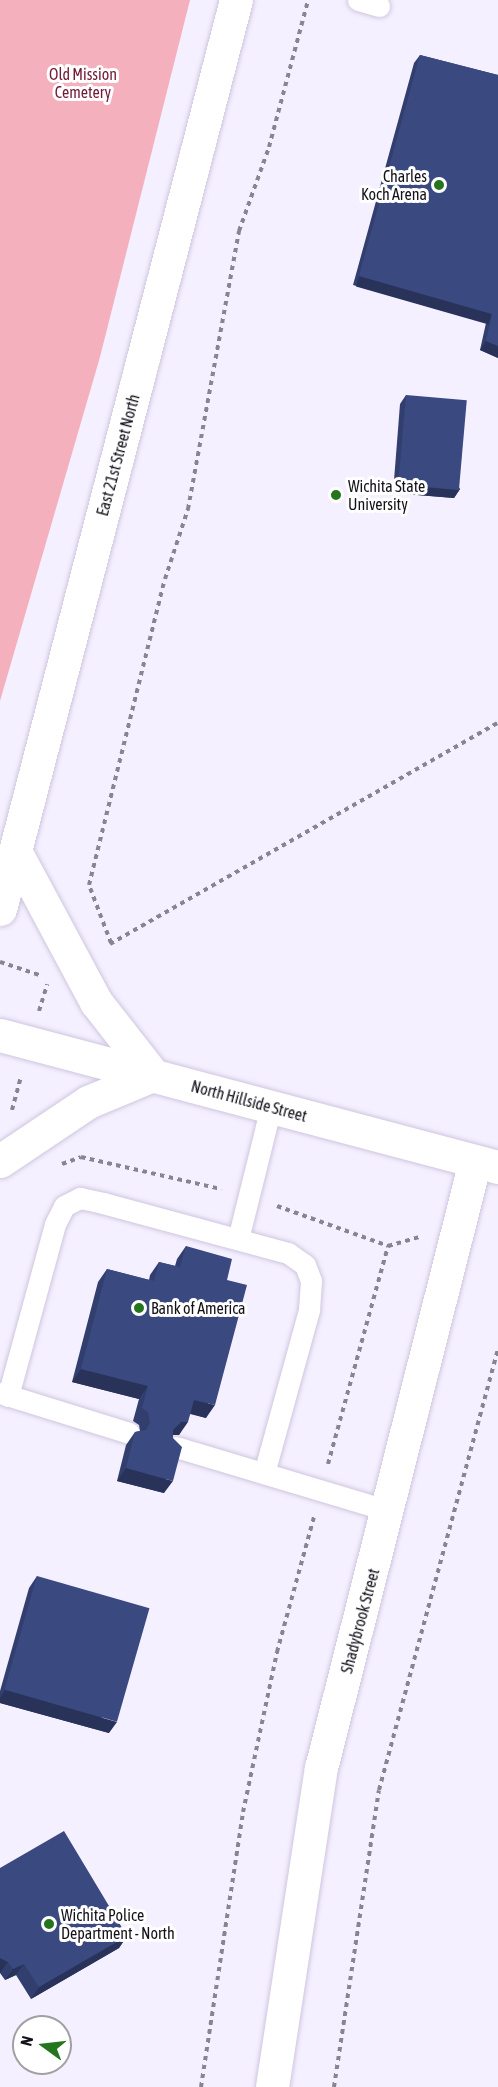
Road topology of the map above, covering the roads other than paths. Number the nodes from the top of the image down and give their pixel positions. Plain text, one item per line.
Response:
1 (236, 0) edge
2 (358, 0) edge
3 (379, 6) dead end
4 (16, 853) junction
5 (0, 909) edge
6 (0, 1035) edge
7 (153, 1075) junction
8 (271, 1107) junction
9 (0, 1161) edge
10 (487, 1164) edge
11 (238, 1239) junction
12 (4, 1394) edge
13 (129, 1433) dead end
14 (176, 1447) edge
15 (264, 1473) junction
16 (389, 1511) junction
17 (272, 2087) edge

1 - 4 main road, East 21st Street North
2 - 3 lane
4 - 5 main road, East 21st Street North
4 - 7 main road
6 - 7 main road, North Hillside Street
7 - 8 main road, North Hillside Street
7 - 9 main road
8 - 10 main road, North Hillside Street
8 - 11 lane
10 - 16 main road, Shadybrook Street
11 - 12 lane
11 - 15 lane
12 - 13 lane
14 - 15 lane
15 - 16 lane
16 - 17 main road, Shadybrook Street

